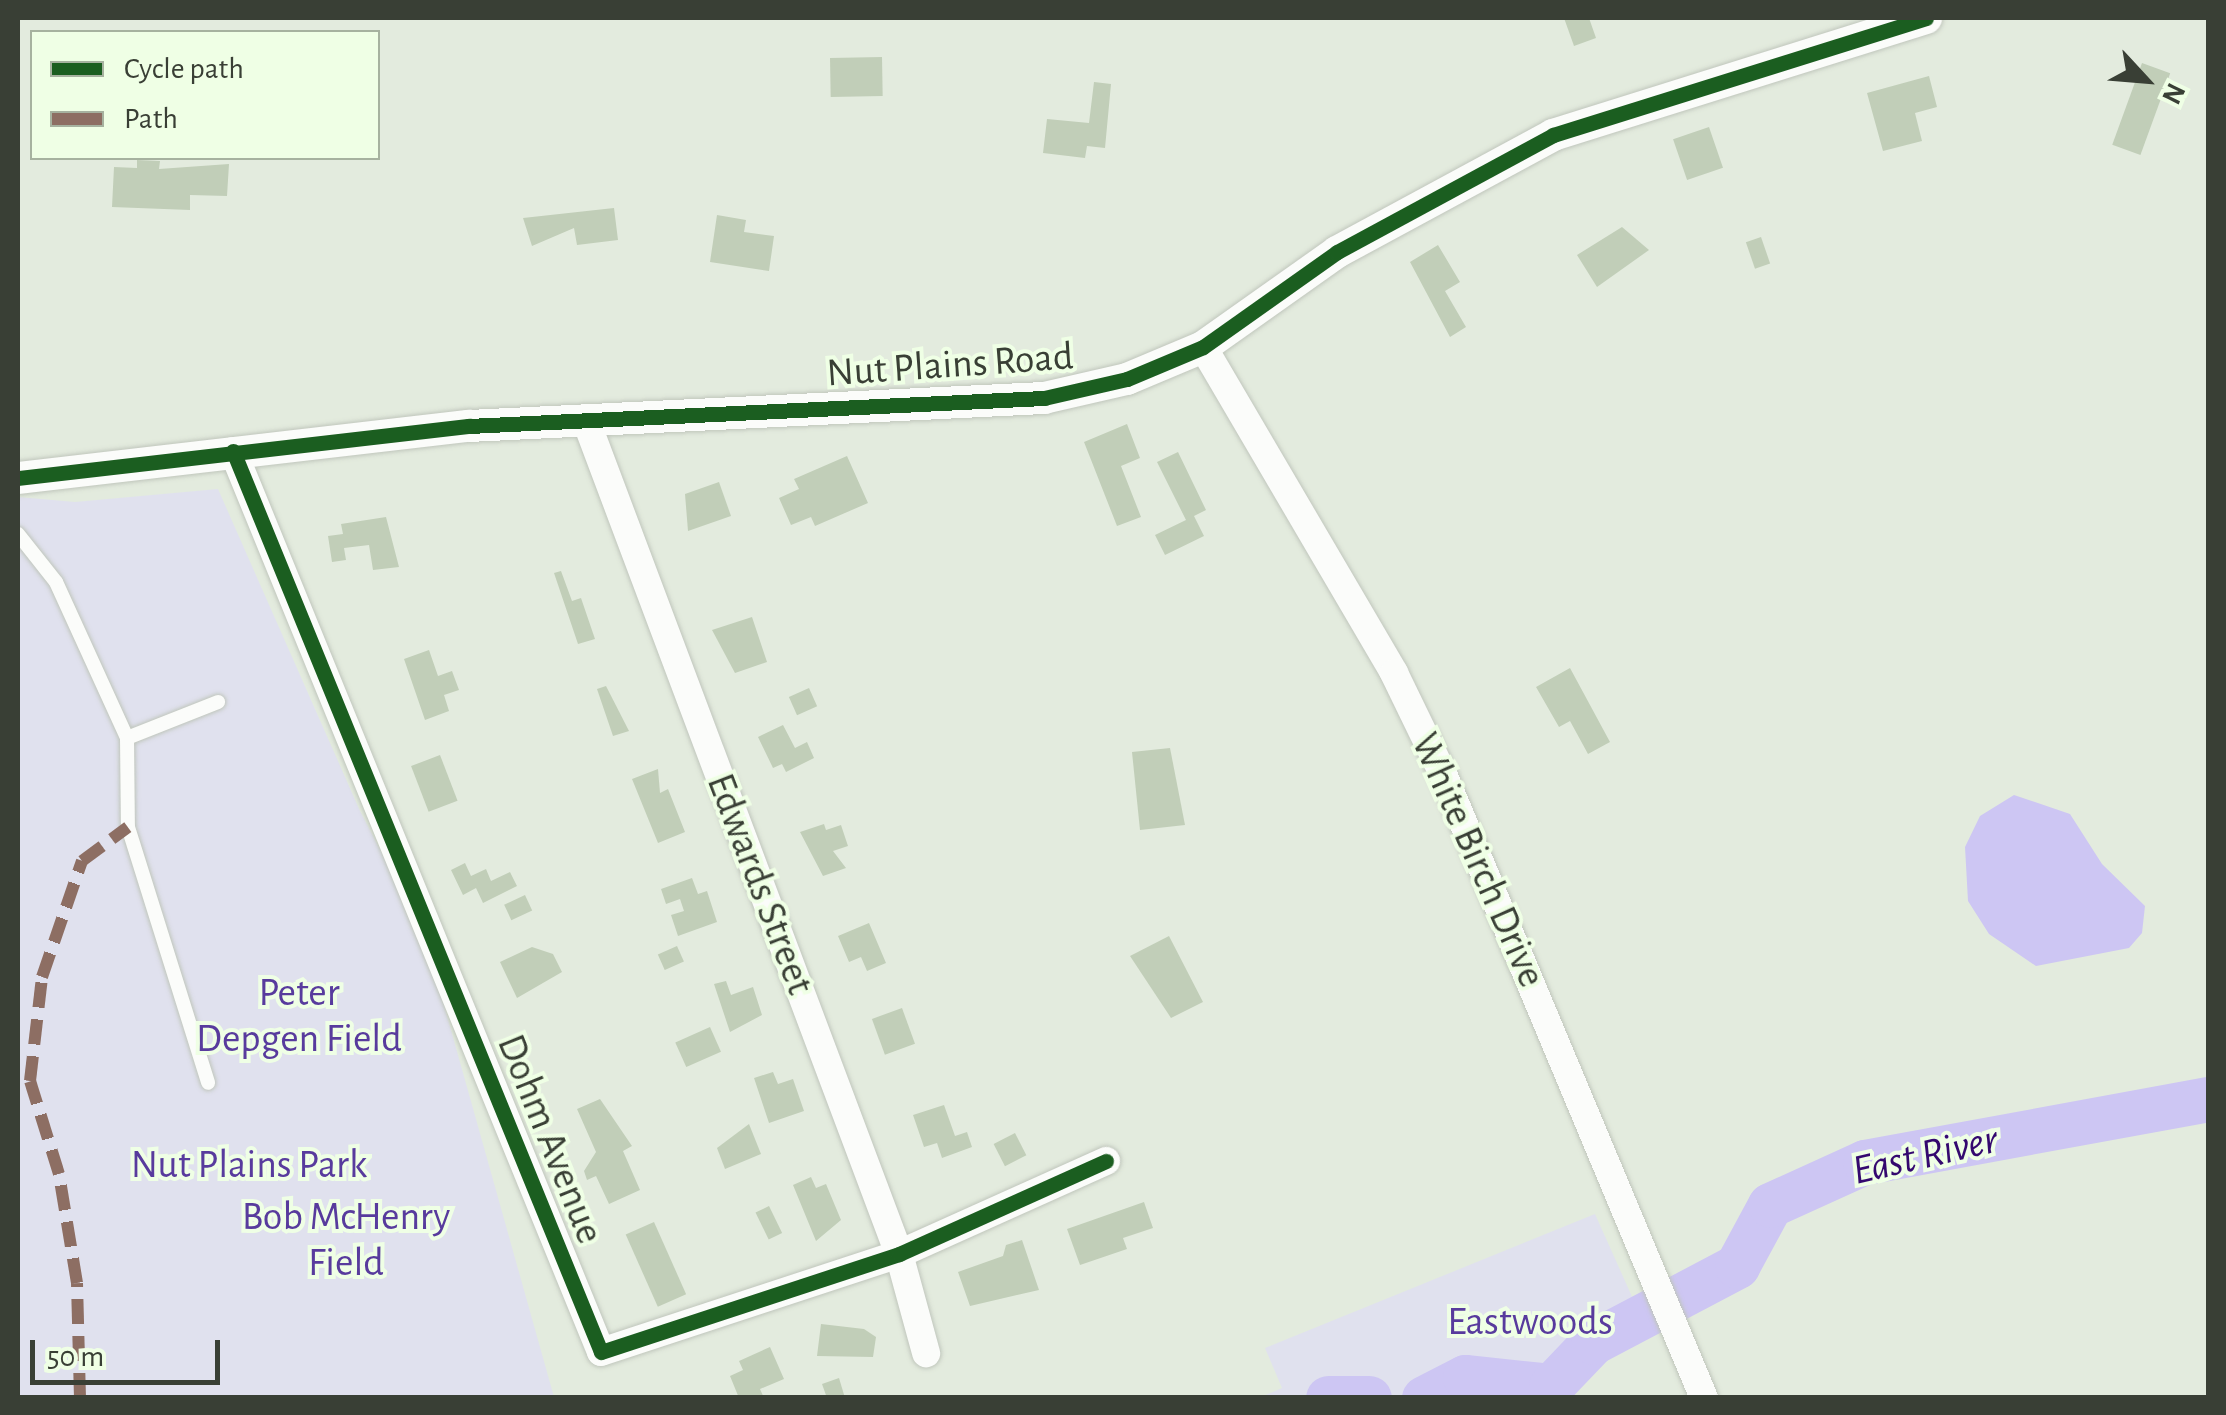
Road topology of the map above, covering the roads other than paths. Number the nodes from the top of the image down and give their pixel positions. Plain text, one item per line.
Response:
1 (1926, 18) edge
2 (1203, 346) junction
3 (585, 418) junction
4 (233, 451) junction
5 (18, 478) edge
6 (18, 534) edge
7 (218, 702) dead end
8 (128, 738) junction
9 (208, 1083) dead end
10 (1106, 1161) dead end
11 (899, 1254) junction
12 (926, 1354) dead end
13 (1704, 1398) edge

1 - 2 street, Nut Plains Road
2 - 3 street, Nut Plains Road
2 - 13 street, White Birch Drive
3 - 4 street, Nut Plains Road
3 - 11 street, Edwards Street
4 - 5 street, Nut Plains Road
4 - 11 street, Dohm Avenue
6 - 8 lane
7 - 8 lane
8 - 9 lane
10 - 11 street, Dohm Avenue
11 - 12 street, Edwards Street

